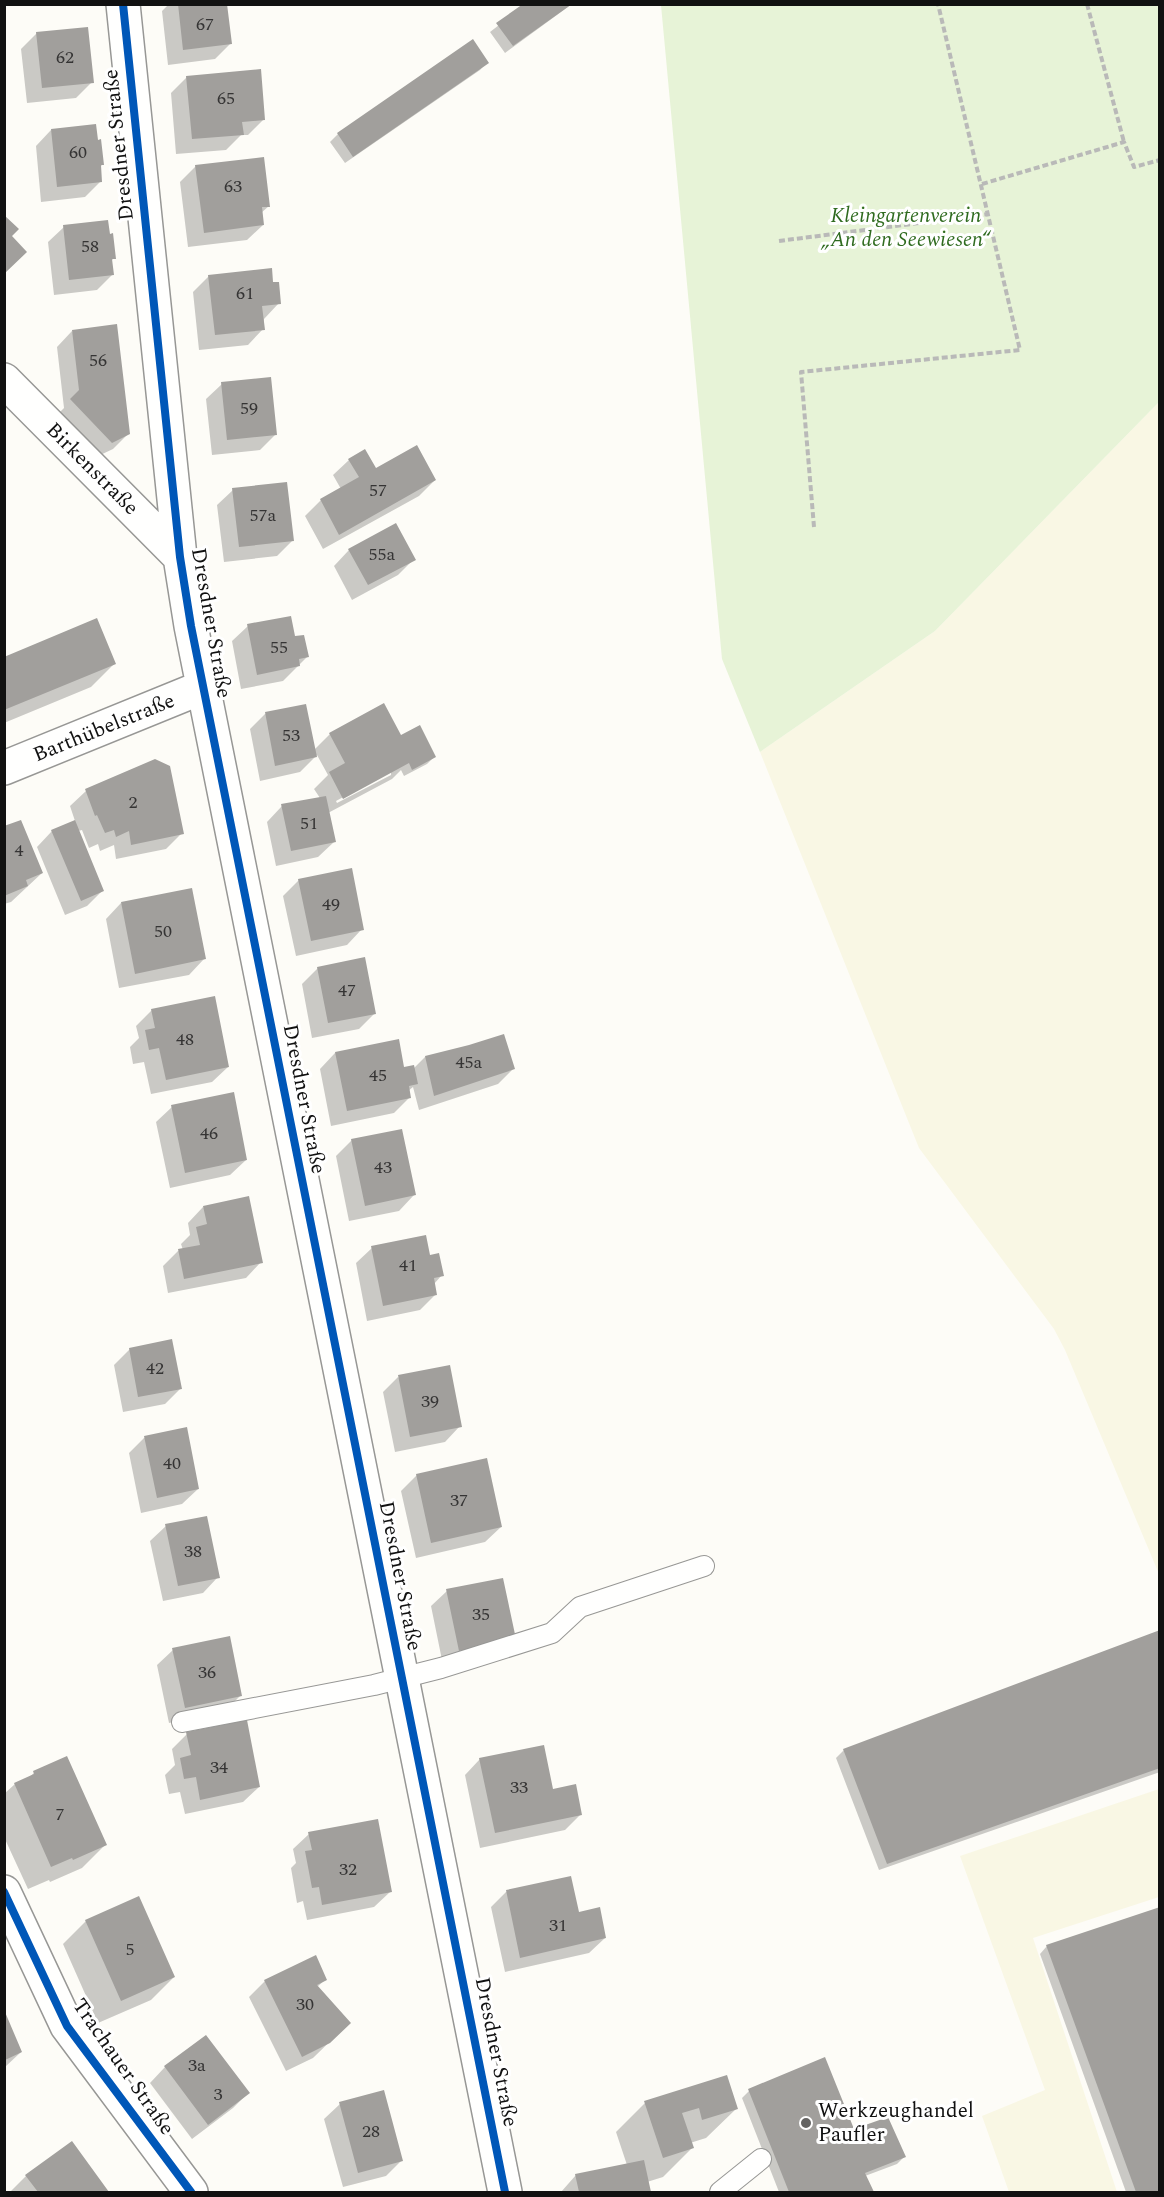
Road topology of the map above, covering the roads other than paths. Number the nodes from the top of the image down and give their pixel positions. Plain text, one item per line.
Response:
1 (123, 4) edge
2 (4, 380) edge
3 (180, 557) junction
4 (202, 687) junction
5 (4, 768) edge
6 (704, 1566) dead end
7 (403, 1678) junction
8 (182, 1722) dead end
9 (4, 1892) edge
10 (761, 2159) dead end
11 (191, 2193) edge
12 (505, 2193) edge
13 (720, 2193) edge

1 - 3 street, Dresdner Straße
2 - 3 street, Birkenstraße
3 - 4 street, Dresdner Straße
4 - 5 street, Barthübelstraße
4 - 7 street, Dresdner Straße
6 - 7 lane
7 - 8 lane
7 - 12 street, Dresdner Straße
9 - 11 street, Trachauer Straße
10 - 13 lane

